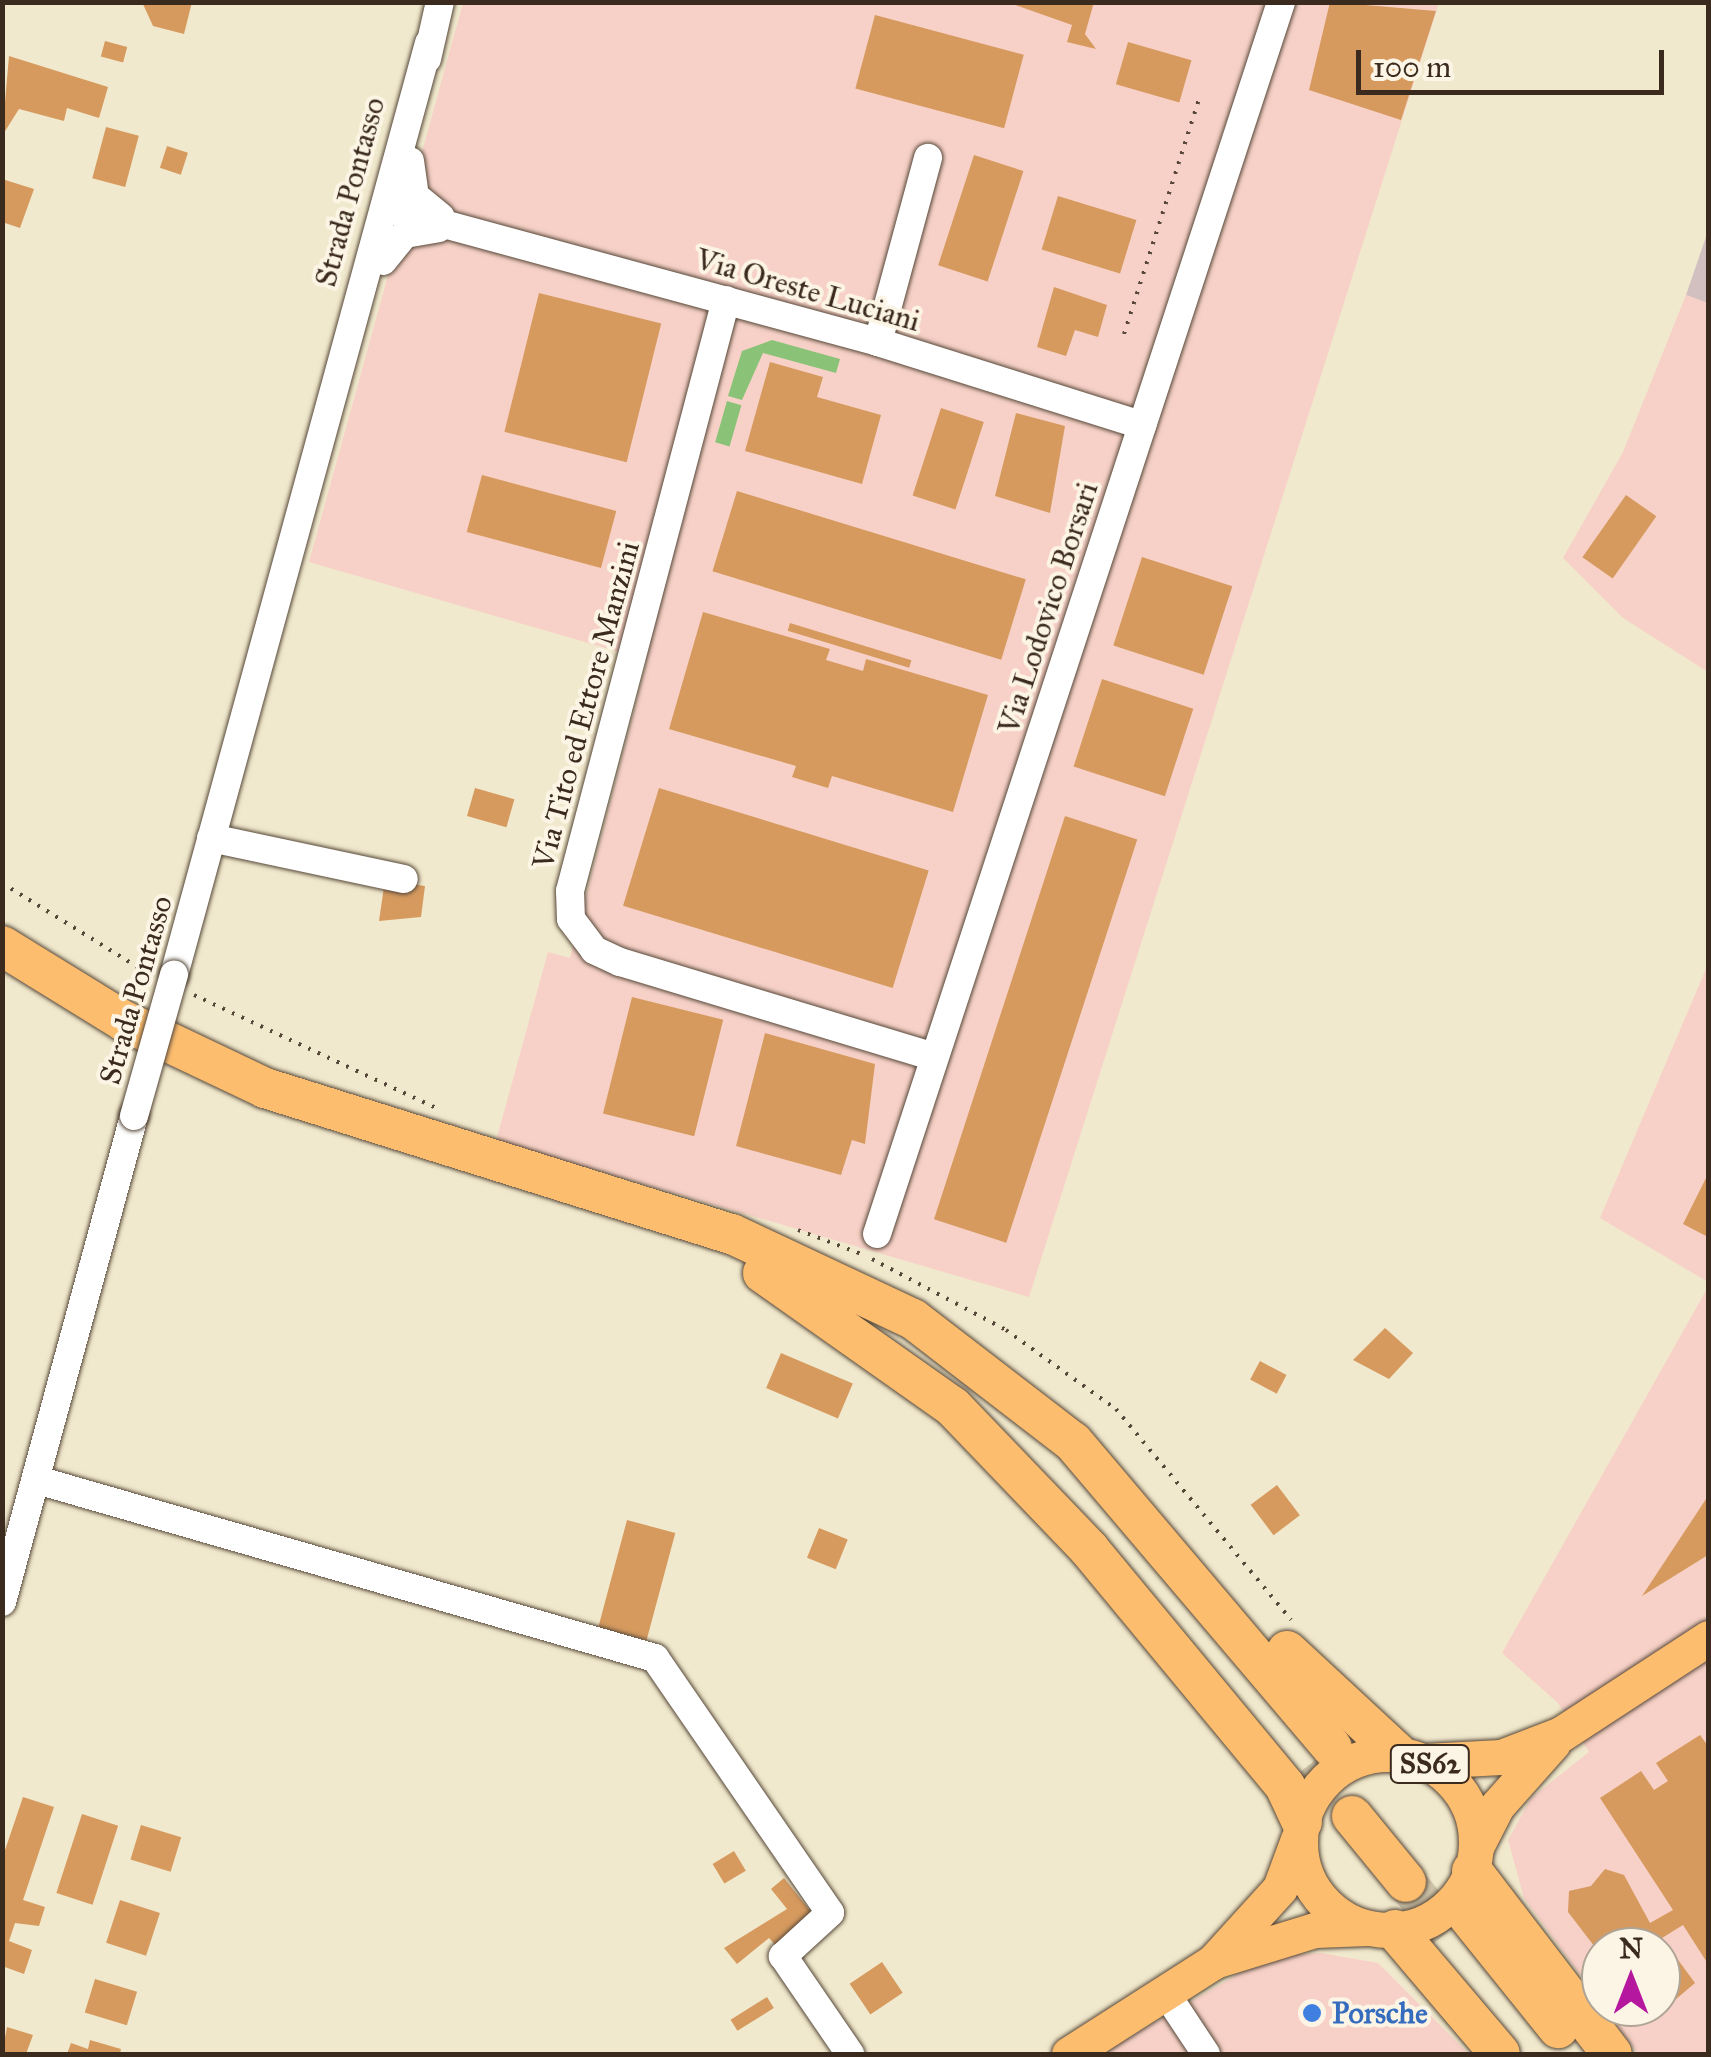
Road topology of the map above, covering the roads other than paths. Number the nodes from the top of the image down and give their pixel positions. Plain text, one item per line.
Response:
1 (440, 2) edge
2 (1281, 2) edge
3 (429, 43) junction
4 (414, 80) junction
5 (928, 158) dead end
6 (410, 161) junction
7 (394, 205) junction
8 (454, 227) junction
9 (383, 262) junction
10 (726, 300) junction
11 (349, 321) junction
12 (878, 342) junction
13 (334, 396) junction
14 (1142, 425) junction
15 (211, 838) junction
16 (404, 879) dead end
17 (2, 946) edge
18 (2, 977) edge
19 (934, 1056) junction
20 (877, 1234) dead end
21 (769, 1261) junction
22 (37, 1480) junction
23 (2, 1602) edge
24 (1708, 1638) edge
25 (1561, 1734) junction
26 (1321, 1756) tunnel mouth
27 (1411, 1757) junction
28 (1363, 1808) tunnel mouth
29 (1300, 1830) junction
30 (1474, 1858) junction
31 (1416, 1874) tunnel mouth
32 (1382, 1929) junction
33 (1213, 1962) junction
34 (1166, 1992) junction
35 (850, 2054) edge
36 (1070, 2054) edge
37 (1206, 2054) edge
38 (1500, 2054) edge
39 (1546, 2054) edge
40 (1579, 2054) edge
41 (1612, 2054) edge

1 - 3 street, Strada Pontasso
2 - 14 street, Via Lodovico Borsari
3 - 4 street, Strada Pontasso
3 - 6 street, Strada Pontasso
4 - 7 street, Strada Pontasso
4 - 11 street, Strada Pontasso
5 - 12 street
6 - 7 street, Strada Pontasso
6 - 8 street, Via Oreste Luciani
7 - 8 street, Strada Pontasso
7 - 9 street, Strada Pontasso
7 - 11 street, Strada Pontasso
8 - 9 street, Via Oreste Luciani
8 - 10 street, Via Oreste Luciani
9 - 13 street, Strada Pontasso
10 - 12 street, Via Oreste Luciani
10 - 19 street, Via Tito ed Ettore Manzini
11 - 13 street, Strada Pontasso
12 - 14 street, Via Oreste Luciani
13 - 15 street, Strada Pontasso
14 - 19 street, Via Lodovico Borsari
15 - 16 street
15 - 22 street, Strada Pontasso, bridge
17 - 21 highway
18 - 21 highway
19 - 20 street, Via Lodovico Borsari
21 - 26 highway
21 - 27 highway
21 - 29 highway
22 - 23 street, Strada Pontasso
22 - 35 street
24 - 25 main road, SS62
25 - 27 main road, SS62
25 - 30 main road, SS62
27 - 29 main road, SS62
27 - 30 main road, SS62
28 - 31 highway
29 - 32 main road
29 - 33 main road
30 - 32 main road, SS62
30 - 41 highway
32 - 33 main road
32 - 38 highway
33 - 34 main road
34 - 36 main road
34 - 37 street
39 - 40 highway

